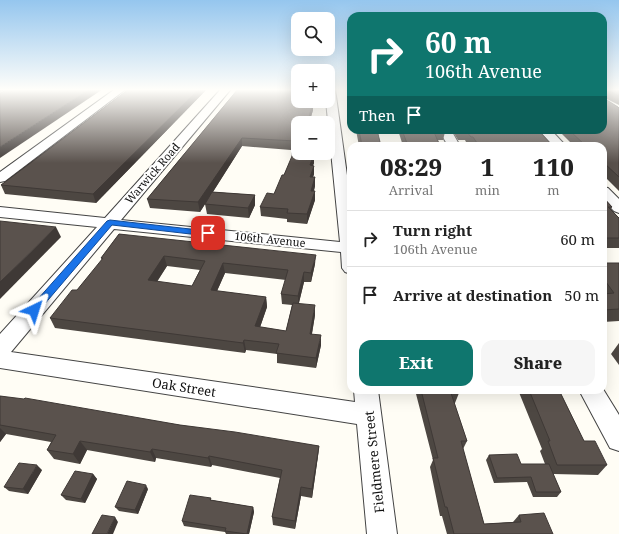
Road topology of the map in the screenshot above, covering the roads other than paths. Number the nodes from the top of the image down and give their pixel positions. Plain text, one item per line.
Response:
1 (87, 114) edge
2 (204, 114) edge
3 (333, 114) edge
4 (549, 134) edge
5 (556, 142) edge
6 (0, 178) edge
7 (607, 195) edge
8 (619, 208) edge
9 (0, 212) edge
10 (110, 222) junction
11 (347, 231) edge
12 (347, 248) edge
13 (0, 349) edge
14 (0, 359) edge
15 (593, 394) edge
16 (367, 402) edge
17 (619, 439) edge
18 (382, 534) edge

1 - 6 street
2 - 10 street, Warwick Road
3 - 11 street
4 - 5 street
7 - 8 street
9 - 10 street, 106th Avenue
10 - 12 street, 106th Avenue
10 - 13 street, Warwick Road
14 - 16 street, Oak Street
15 - 17 street
16 - 18 street, Fieldmere Street

